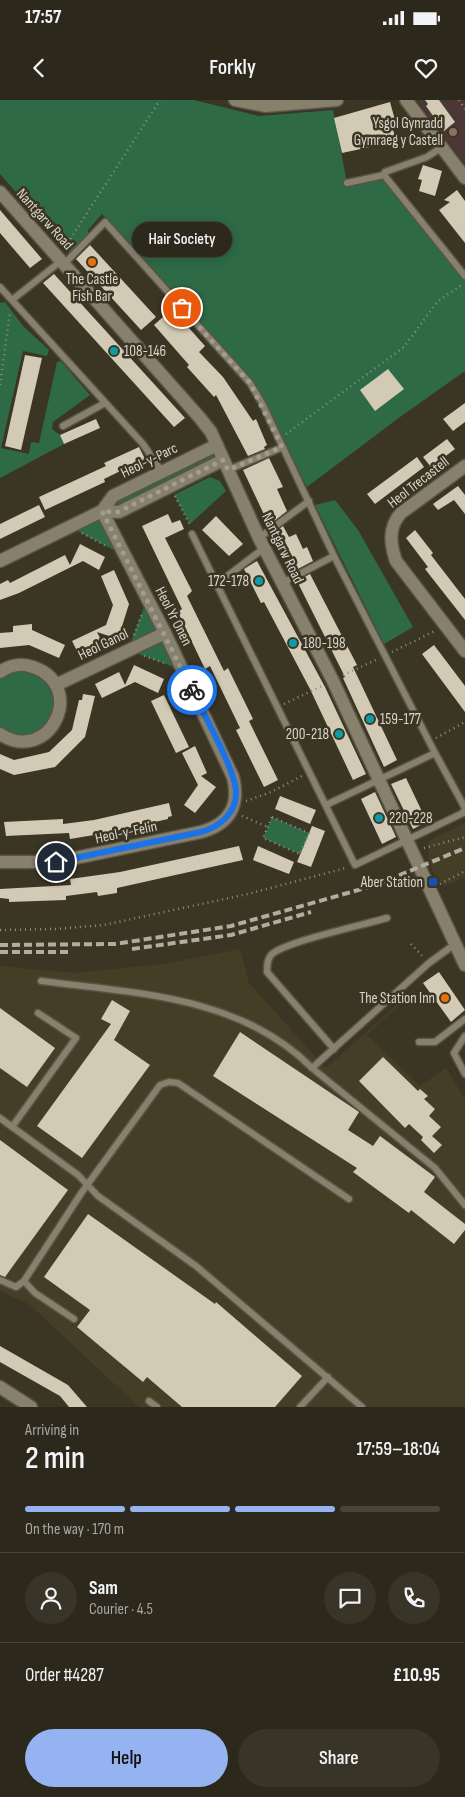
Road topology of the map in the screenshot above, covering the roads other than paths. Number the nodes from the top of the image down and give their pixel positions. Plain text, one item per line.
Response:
1 (235, 100) edge
2 (337, 100) edge
3 (406, 100) edge
4 (442, 147) junction
5 (384, 175) junction
6 (465, 178) edge
7 (347, 183) dead end
8 (0, 192) edge
9 (62, 262) junction
10 (465, 276) edge
11 (0, 287) edge
12 (12, 300) junction
13 (105, 402) junction
14 (63, 426) dead end
15 (217, 445) junction
16 (282, 447) junction
17 (226, 465) junction
18 (464, 469) edge
19 (162, 472) junction
20 (308, 501) junction
21 (102, 511) junction
22 (192, 534) road end
23 (261, 543) junction
24 (334, 556) junction
25 (0, 561) edge
26 (282, 583) junction
27 (217, 584) junction
28 (165, 633) junction
29 (465, 651) edge
30 (0, 672) edge
31 (56, 685) junction
32 (0, 734) edge
33 (435, 753) junction
34 (379, 779) junction
35 (326, 805) junction
36 (230, 810) joint
37 (407, 839) junction
38 (0, 862) edge
39 (386, 918) dead end
40 (455, 944) junction
41 (465, 966) edge
42 (41, 981) dead end
43 (38, 1013) dead end
44 (465, 1019) edge
45 (465, 1036) edge
46 (419, 1042) dead end
47 (334, 1049) junction
48 (312, 1068) junction
49 (465, 1074) edge
50 (0, 1118) edge
51 (12, 1127) junction
52 (88, 1185) junction
53 (348, 1199) dead end
54 (465, 1205) edge
55 (0, 1280) edge
56 (24, 1281) junction
57 (74, 1319) dead end
58 (328, 1377) junction
59 (0, 1387) edge
60 (149, 1401) dead end
61 (31, 1407) edge
62 (157, 1407) edge
63 (300, 1407) edge
64 (362, 1407) edge

1 - 2 street
3 - 4 street
4 - 5 lane
4 - 6 street
5 - 7 lane
5 - 10 lane
8 - 9 street, Nantgarw Road
9 - 12 lane
9 - 15 street, Nantgarw Road
9 - 16 lane
11 - 12 lane
12 - 13 lane
13 - 14 lane
13 - 19 lane
15 - 17 street, Nantgarw Road
15 - 19 street, Heol-y-Parc
16 - 17 lane
16 - 20 lane
17 - 21 street, Heol-y-Parc
17 - 23 street, Nantgarw Road
18 - 29 street, Heol Trecastell
19 - 21 street, Heol-y-Parc
20 - 23 lane
20 - 24 lane
21 - 25 street, Heol-y-Parc
21 - 28 street, Heol Yr Onen
22 - 27 lane
23 - 26 street, Nantgarw Road
23 - 27 lane
24 - 26 lane
24 - 33 lane
26 - 34 street, Nantgarw Road
27 - 35 lane
28 - 31 street, Heol Ganol
28 - 36 street, Heol Yr Onen
30 - 31 street
31 - 32 street
33 - 34 lane
33 - 37 lane
34 - 35 lane
34 - 37 street, Nantgarw Road
35 - 37 lane
36 - 38 street, Heol-y-Felin
37 - 40 street, Nantgarw Road
39 - 47 lane
40 - 41 street, Nantgarw Road
40 - 47 lane
42 - 48 lane
43 - 51 lane
44 - 46 lane
45 - 49 lane
47 - 48 lane
48 - 54 lane
50 - 51 lane
51 - 52 lane
52 - 53 lane
52 - 56 lane
52 - 58 lane
55 - 56 lane
56 - 57 lane
58 - 63 lane
58 - 64 lane
59 - 61 street
60 - 62 lane

